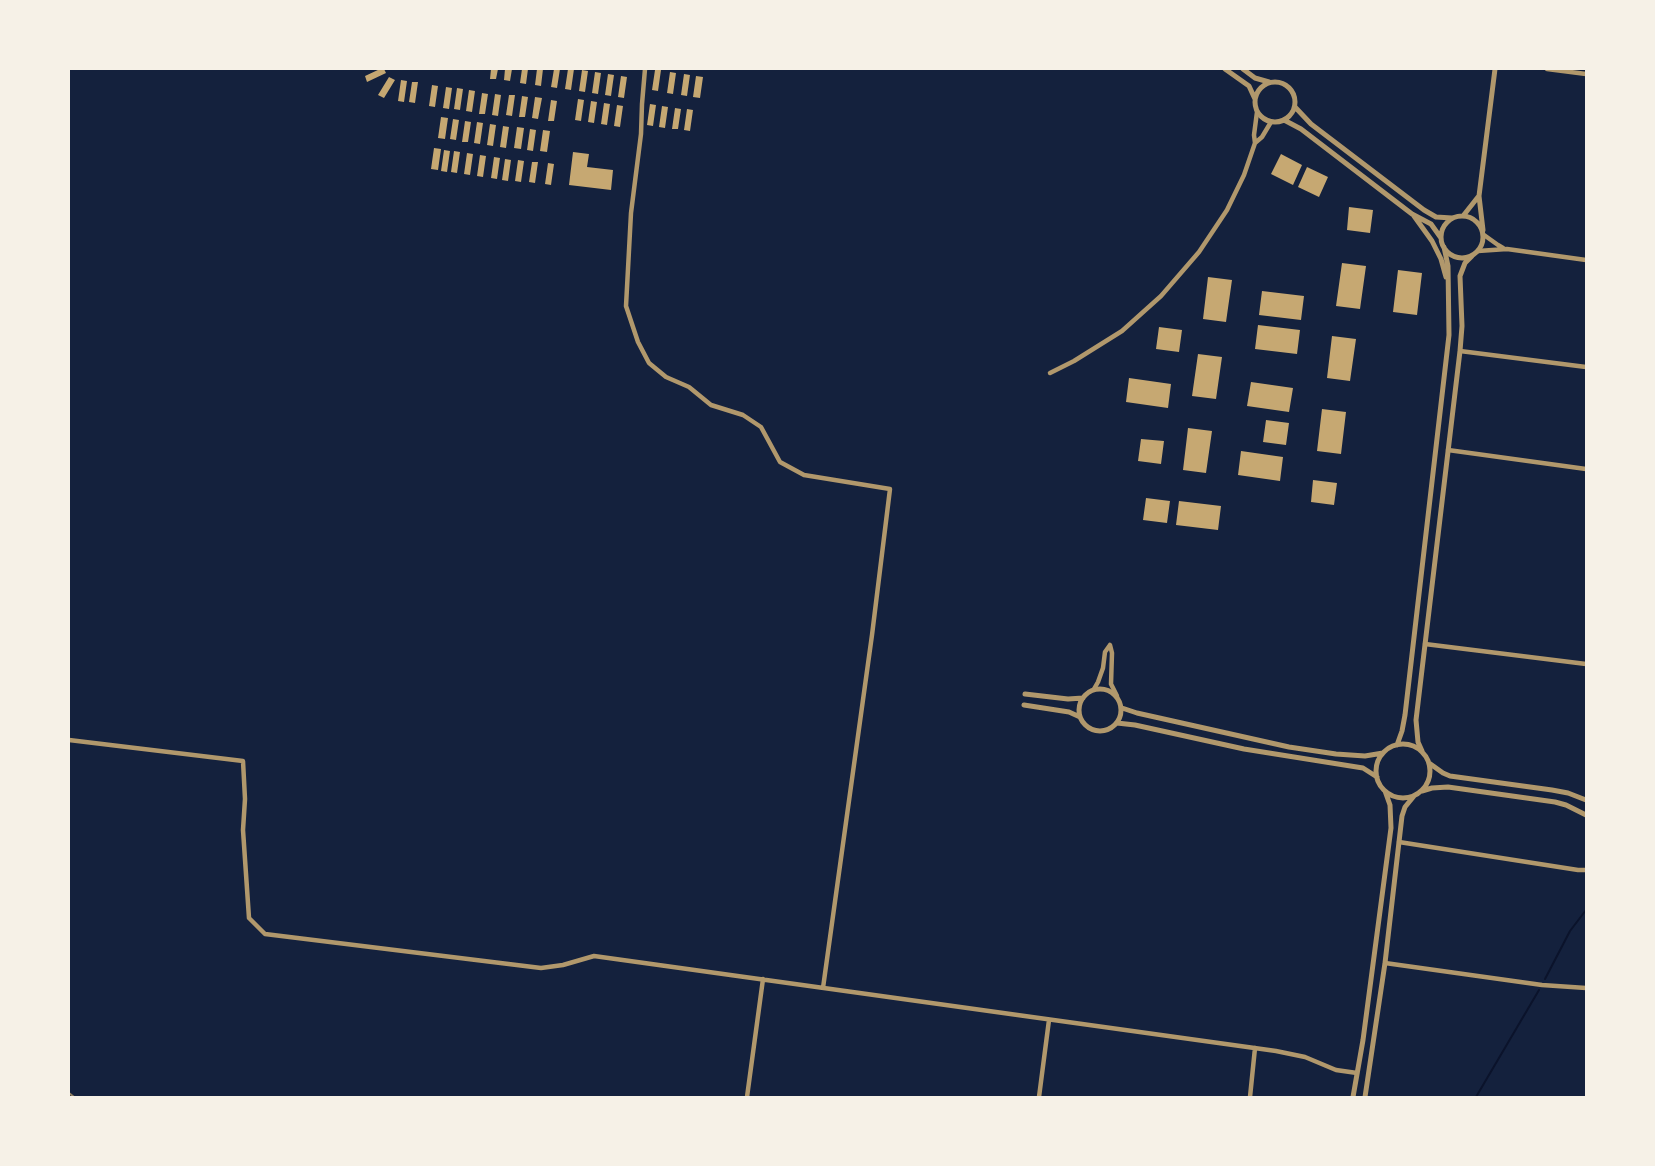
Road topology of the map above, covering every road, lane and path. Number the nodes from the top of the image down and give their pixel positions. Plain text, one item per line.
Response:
1 (645, 69) edge
2 (1225, 69) edge
3 (1242, 69) edge
4 (1495, 69) edge
5 (1547, 69) edge
6 (1586, 74) edge
7 (1270, 82) junction
8 (1255, 99) junction
9 (1295, 107) junction
10 (1257, 112) junction
11 (1284, 120) junction
12 (1272, 122) junction
13 (1255, 142) junction
14 (1479, 196) junction
15 (1412, 214) junction
16 (1463, 216) junction
17 (1452, 218) junction
18 (1483, 232) junction
19 (1441, 238) junction
20 (1444, 247) junction
21 (1507, 249) junction
22 (1478, 251) junction
23 (1472, 256) junction
24 (1586, 260) edge
25 (1448, 286) junction
26 (1460, 351) junction
27 (1586, 367) edge
28 (1050, 373) dead end
29 (1448, 450) junction
30 (1586, 469) edge
31 (1425, 644) junction
32 (1586, 664) edge
33 (1094, 689) junction
34 (1025, 694) dead end
35 (1117, 696) junction
36 (1083, 698) junction
37 (1024, 705) dead end
38 (1122, 708) junction
39 (1080, 717) junction
40 (1117, 723) junction
41 (69, 740) edge
42 (1397, 745) junction
43 (1422, 751) junction
44 (1383, 753) junction
45 (1429, 763) junction
46 (1377, 777) junction
47 (1385, 791) junction
48 (1422, 791) junction
49 (1414, 796) junction
50 (1586, 800) edge
51 (1586, 815) edge
52 (1400, 842) junction
53 (1586, 870) edge
54 (1385, 962) junction
55 (764, 979) junction
56 (823, 988) junction
57 (1586, 988) edge
58 (1049, 1020) junction
59 (1255, 1048) junction
60 (1357, 1073) junction
61 (1369, 1074) junction
62 (747, 1097) edge
63 (1040, 1097) edge
64 (1250, 1097) edge
65 (1353, 1097) edge
66 (1365, 1097) edge

1 - 56 street
2 - 8 street
3 - 7 street
4 - 14 street
5 - 6 street
7 - 8 street
7 - 9 street
8 - 10 street
9 - 11 street
9 - 17 street
10 - 12 street
10 - 13 street
11 - 12 street
11 - 15 street
12 - 13 street
13 - 28 street
14 - 16 street
14 - 18 street
15 - 19 street
15 - 25 street
16 - 17 street
16 - 18 street
17 - 19 street
18 - 21 street
18 - 22 street
19 - 20 street
20 - 23 street
20 - 25 street
21 - 22 street
21 - 24 street
22 - 23 street
23 - 26 street
25 - 42 street
26 - 27 street
26 - 29 street
29 - 30 street
29 - 31 street
31 - 32 street
31 - 43 street
33 - 35 street
33 - 35 street
33 - 36 street
34 - 36 street
35 - 38 street
36 - 39 street
37 - 39 street
38 - 40 street
38 - 44 street
39 - 40 street
40 - 46 street
41 - 55 street
42 - 43 street
42 - 44 street
43 - 45 street
44 - 46 street
45 - 48 street
45 - 50 street
46 - 47 street
47 - 49 street
47 - 60 street
48 - 49 street
48 - 51 street
49 - 52 street
52 - 53 street
52 - 54 street
54 - 57 street
54 - 61 street
55 - 56 street
55 - 62 street
56 - 58 street
58 - 59 street
58 - 63 street
59 - 60 street
59 - 64 street
60 - 61 street
60 - 65 street
61 - 66 street

